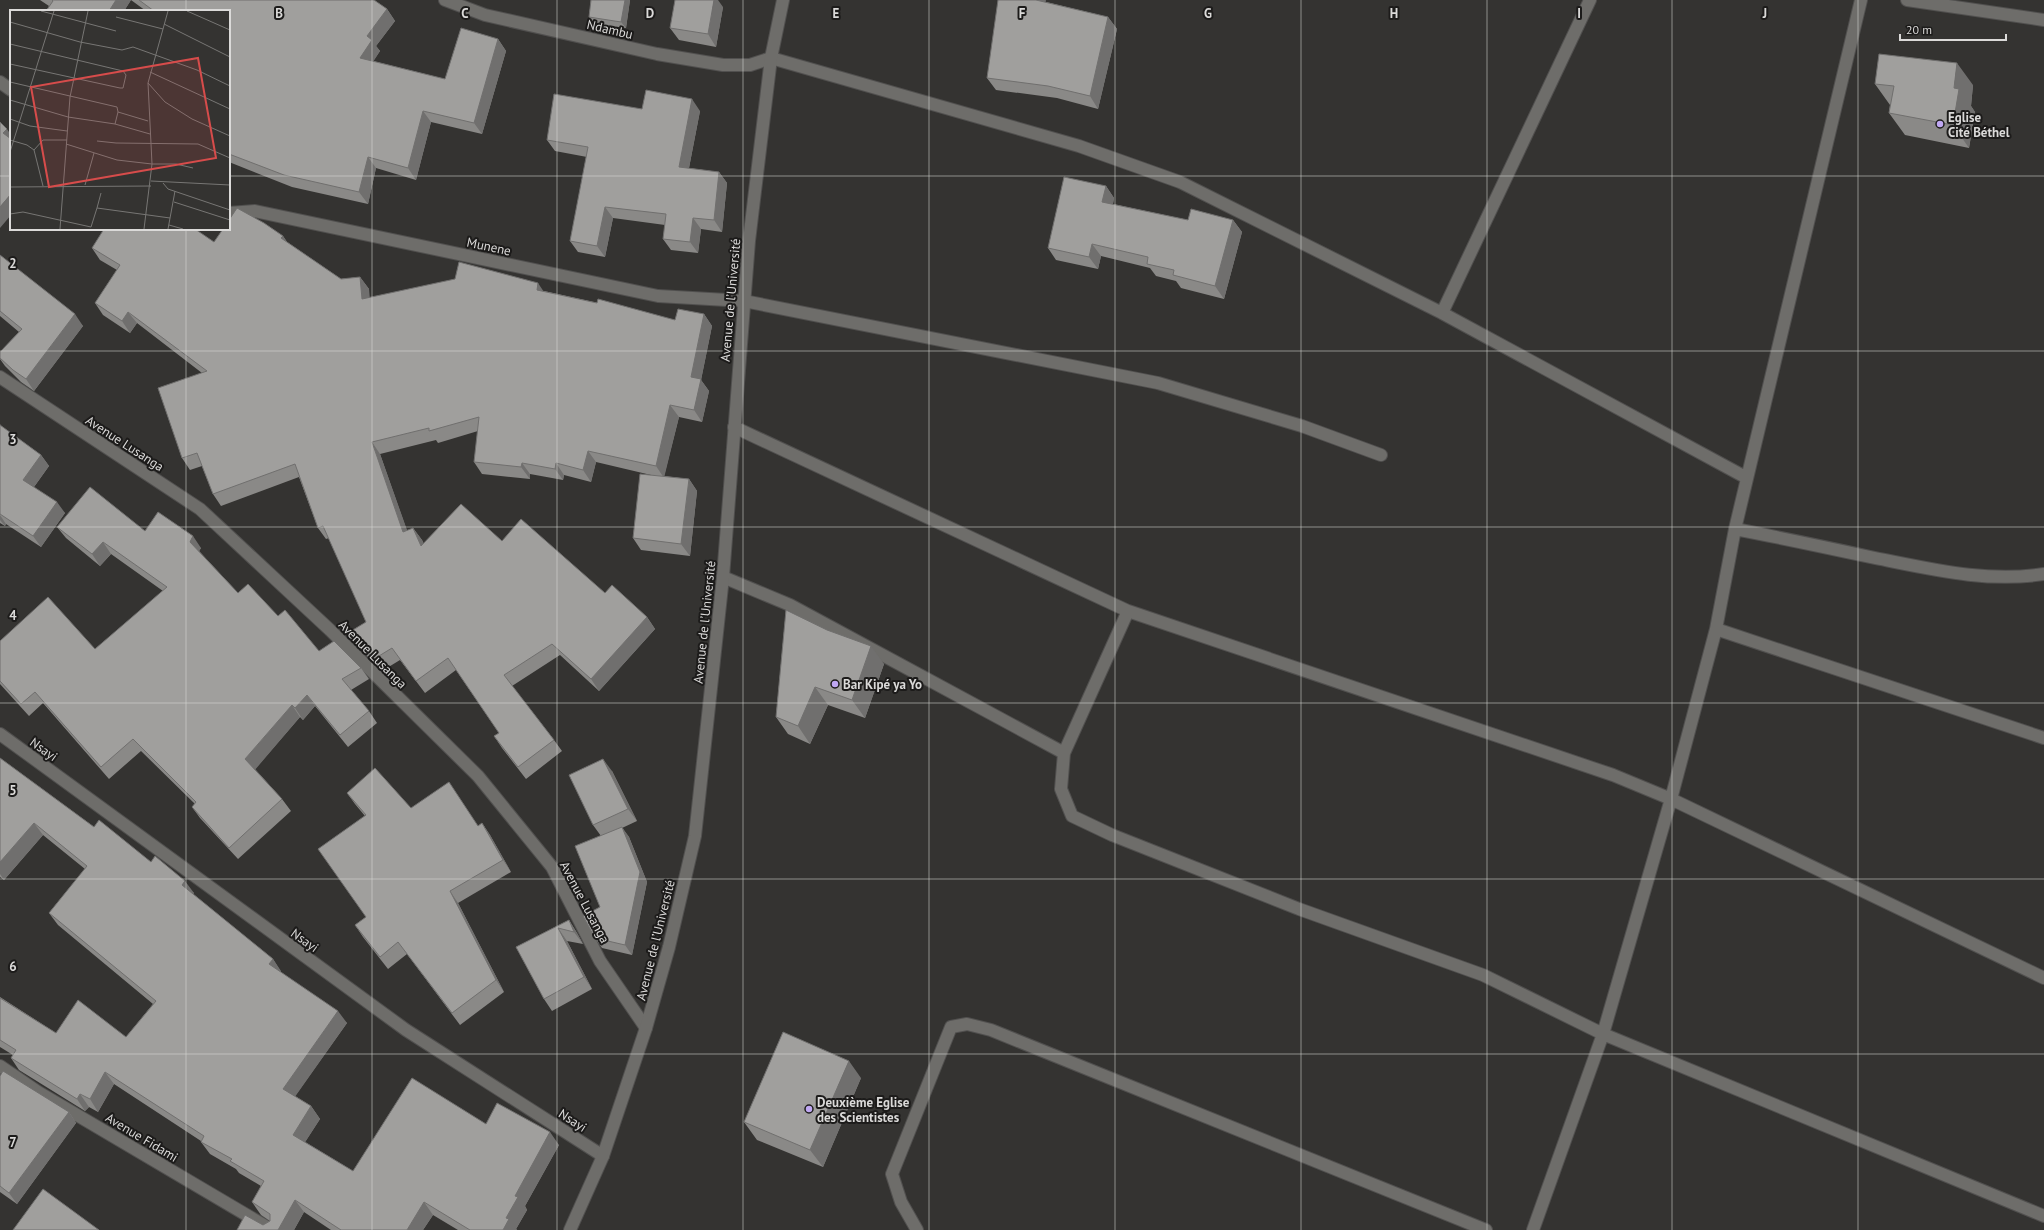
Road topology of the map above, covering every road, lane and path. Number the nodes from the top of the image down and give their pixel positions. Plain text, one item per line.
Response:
1 (445, 0) edge
2 (784, 0) edge
3 (1590, 0) edge
4 (1861, 0) edge
5 (1907, 0) edge
6 (2044, 20) edge
7 (770, 58) junction
8 (0, 82) edge
9 (10, 89) edge
10 (230, 213) edge
11 (744, 301) junction
12 (1442, 313) junction
13 (0, 377) edge
14 (734, 427) junction
15 (1381, 455) dead end
16 (1747, 478) junction
17 (1735, 529) junction
18 (2044, 574) edge
19 (723, 577) junction
20 (1128, 611) junction
21 (1716, 629) junction
22 (0, 734) edge
23 (2044, 738) edge
24 (1064, 753) junction
25 (1671, 799) junction
26 (2044, 978) edge
27 (646, 1028) junction
28 (1603, 1034) junction
29 (0, 1066) edge
30 (603, 1156) junction
31 (2044, 1216) edge
32 (272, 1230) edge
33 (570, 1230) edge
34 (917, 1230) edge
35 (1486, 1230) edge
36 (1533, 1230) edge

1 - 7 street, Ndambu
2 - 7 street, Avenue de l’Université
3 - 12 street
4 - 16 street
5 - 6 street
7 - 11 street, Avenue de l’Université
7 - 12 street
8 - 9 street
10 - 11 street, Munene
11 - 14 street, Avenue de l’Université
11 - 15 street, Munene
12 - 16 street
13 - 27 street, Avenue Lusanga
14 - 19 street, Avenue de l’Université
14 - 20 street
16 - 17 street
17 - 18 street
17 - 21 street
19 - 24 street
19 - 27 street, Avenue de l’Université
20 - 24 street
20 - 25 street
21 - 23 street
21 - 25 street
22 - 30 street, Nsayi
24 - 28 street
25 - 26 street
25 - 28 street
27 - 30 street, Avenue de l’Université
28 - 31 street
28 - 36 street
29 - 32 street, Avenue Fidami
30 - 33 street, Avenue de l’Université
34 - 35 street

